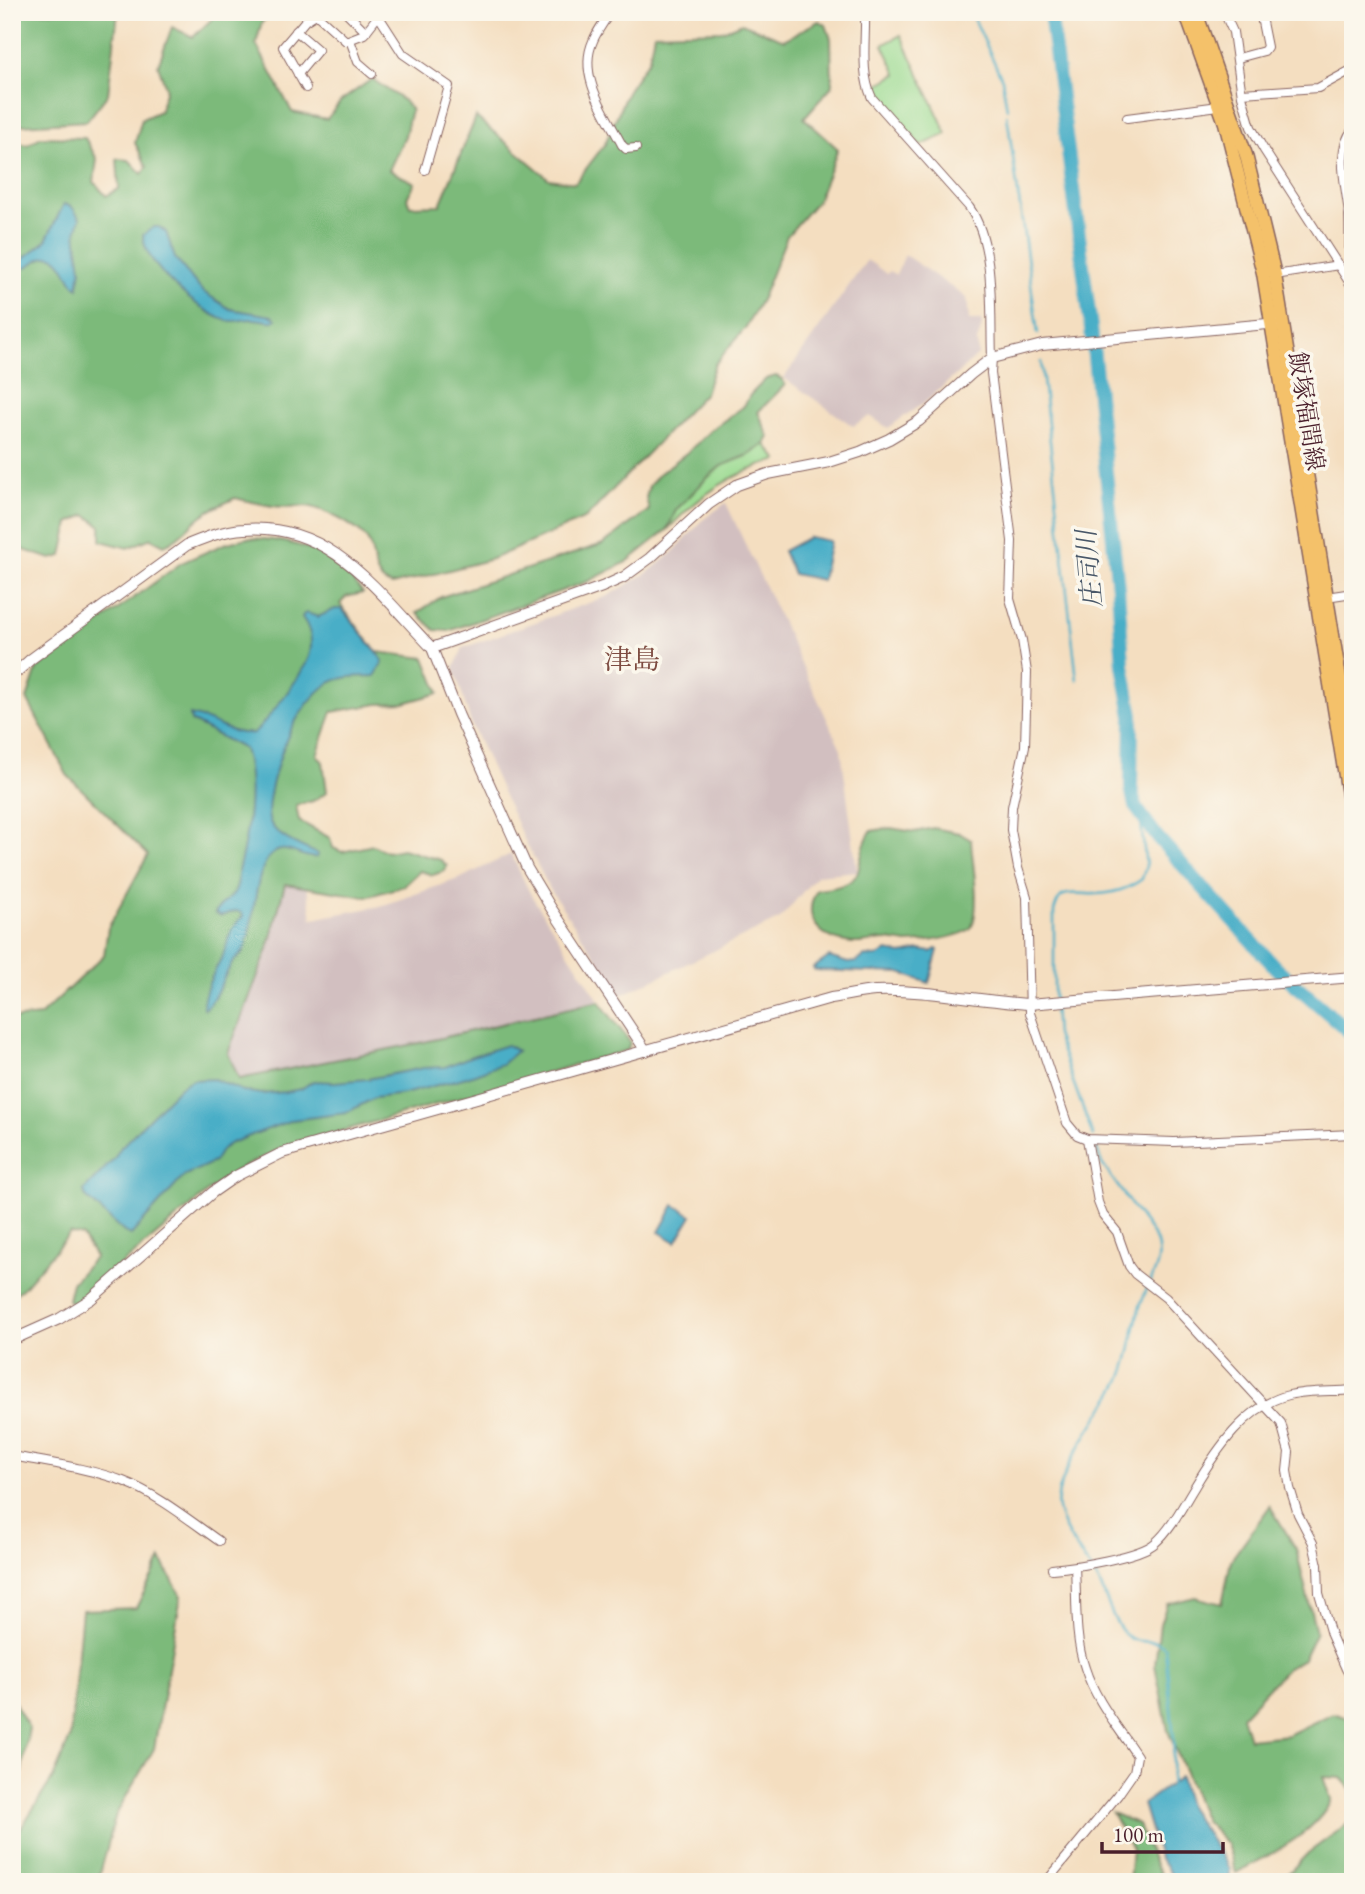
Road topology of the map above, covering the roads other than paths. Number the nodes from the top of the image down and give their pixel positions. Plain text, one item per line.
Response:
1 (346, 12) edge
2 (610, 12) edge
3 (865, 12) edge
4 (1185, 12) edge
5 (1196, 12) edge
6 (1224, 12) edge
7 (1260, 12) edge
8 (377, 14) edge
9 (296, 31) junction
10 (366, 32) junction
11 (350, 40) junction
12 (1238, 58) junction
13 (1353, 69) edge
14 (298, 74) junction
15 (372, 74) dead end
16 (306, 88) dead end
17 (1242, 93) junction
18 (1219, 106) junction
19 (1127, 118) dead end
20 (1353, 129) edge
21 (636, 148) dead end
22 (1264, 150) junction
23 (1247, 155) junction
24 (425, 170) dead end
25 (1339, 265) junction
26 (1275, 275) junction
27 (1351, 285) edge
28 (1278, 323) junction
29 (992, 358) junction
30 (1353, 593) edge
31 (1326, 597) junction
32 (429, 645) junction
33 (12, 676) edge
34 (1348, 707) edge
35 (1353, 759) edge
36 (1353, 825) edge
37 (1353, 977) edge
38 (1029, 1004) junction
39 (646, 1051) junction
40 (1353, 1134) edge
41 (1087, 1139) junction
42 (12, 1340) edge
43 (1353, 1390) edge
44 (1264, 1404) junction
45 (12, 1456) edge
46 (219, 1541) dead end
47 (1075, 1567) junction
48 (1052, 1569) dead end
49 (1353, 1679) edge
50 (1046, 1882) edge

1 - 10 street
2 - 21 street
3 - 29 street
4 - 18 main road, 飯塚福間線
5 - 23 main road, 飯塚福間線
6 - 12 street
7 - 12 street
8 - 10 street
8 - 24 street
9 - 11 street
9 - 14 street
9 - 14 street
10 - 11 street
11 - 15 street
12 - 17 street
13 - 17 street
14 - 16 street
17 - 22 street
18 - 19 street
18 - 28 main road, 飯塚福間線
20 - 27 street
22 - 23 street
22 - 25 street
23 - 26 main road, 飯塚福間線
25 - 26 street
25 - 27 street
26 - 28 main road, 飯塚福間線
28 - 29 street
28 - 31 main road, 飯塚福間線
28 - 36 main road, 飯塚福間線
29 - 32 street
29 - 38 street
30 - 31 street
31 - 34 main road, 飯塚福間線
32 - 33 street
32 - 39 street
34 - 35 main road, 飯塚福間線
37 - 38 street
38 - 39 street
38 - 41 street
39 - 42 street
40 - 41 street
41 - 44 street
43 - 44 street
44 - 47 street
44 - 49 street
45 - 46 street
47 - 48 street
47 - 50 street

